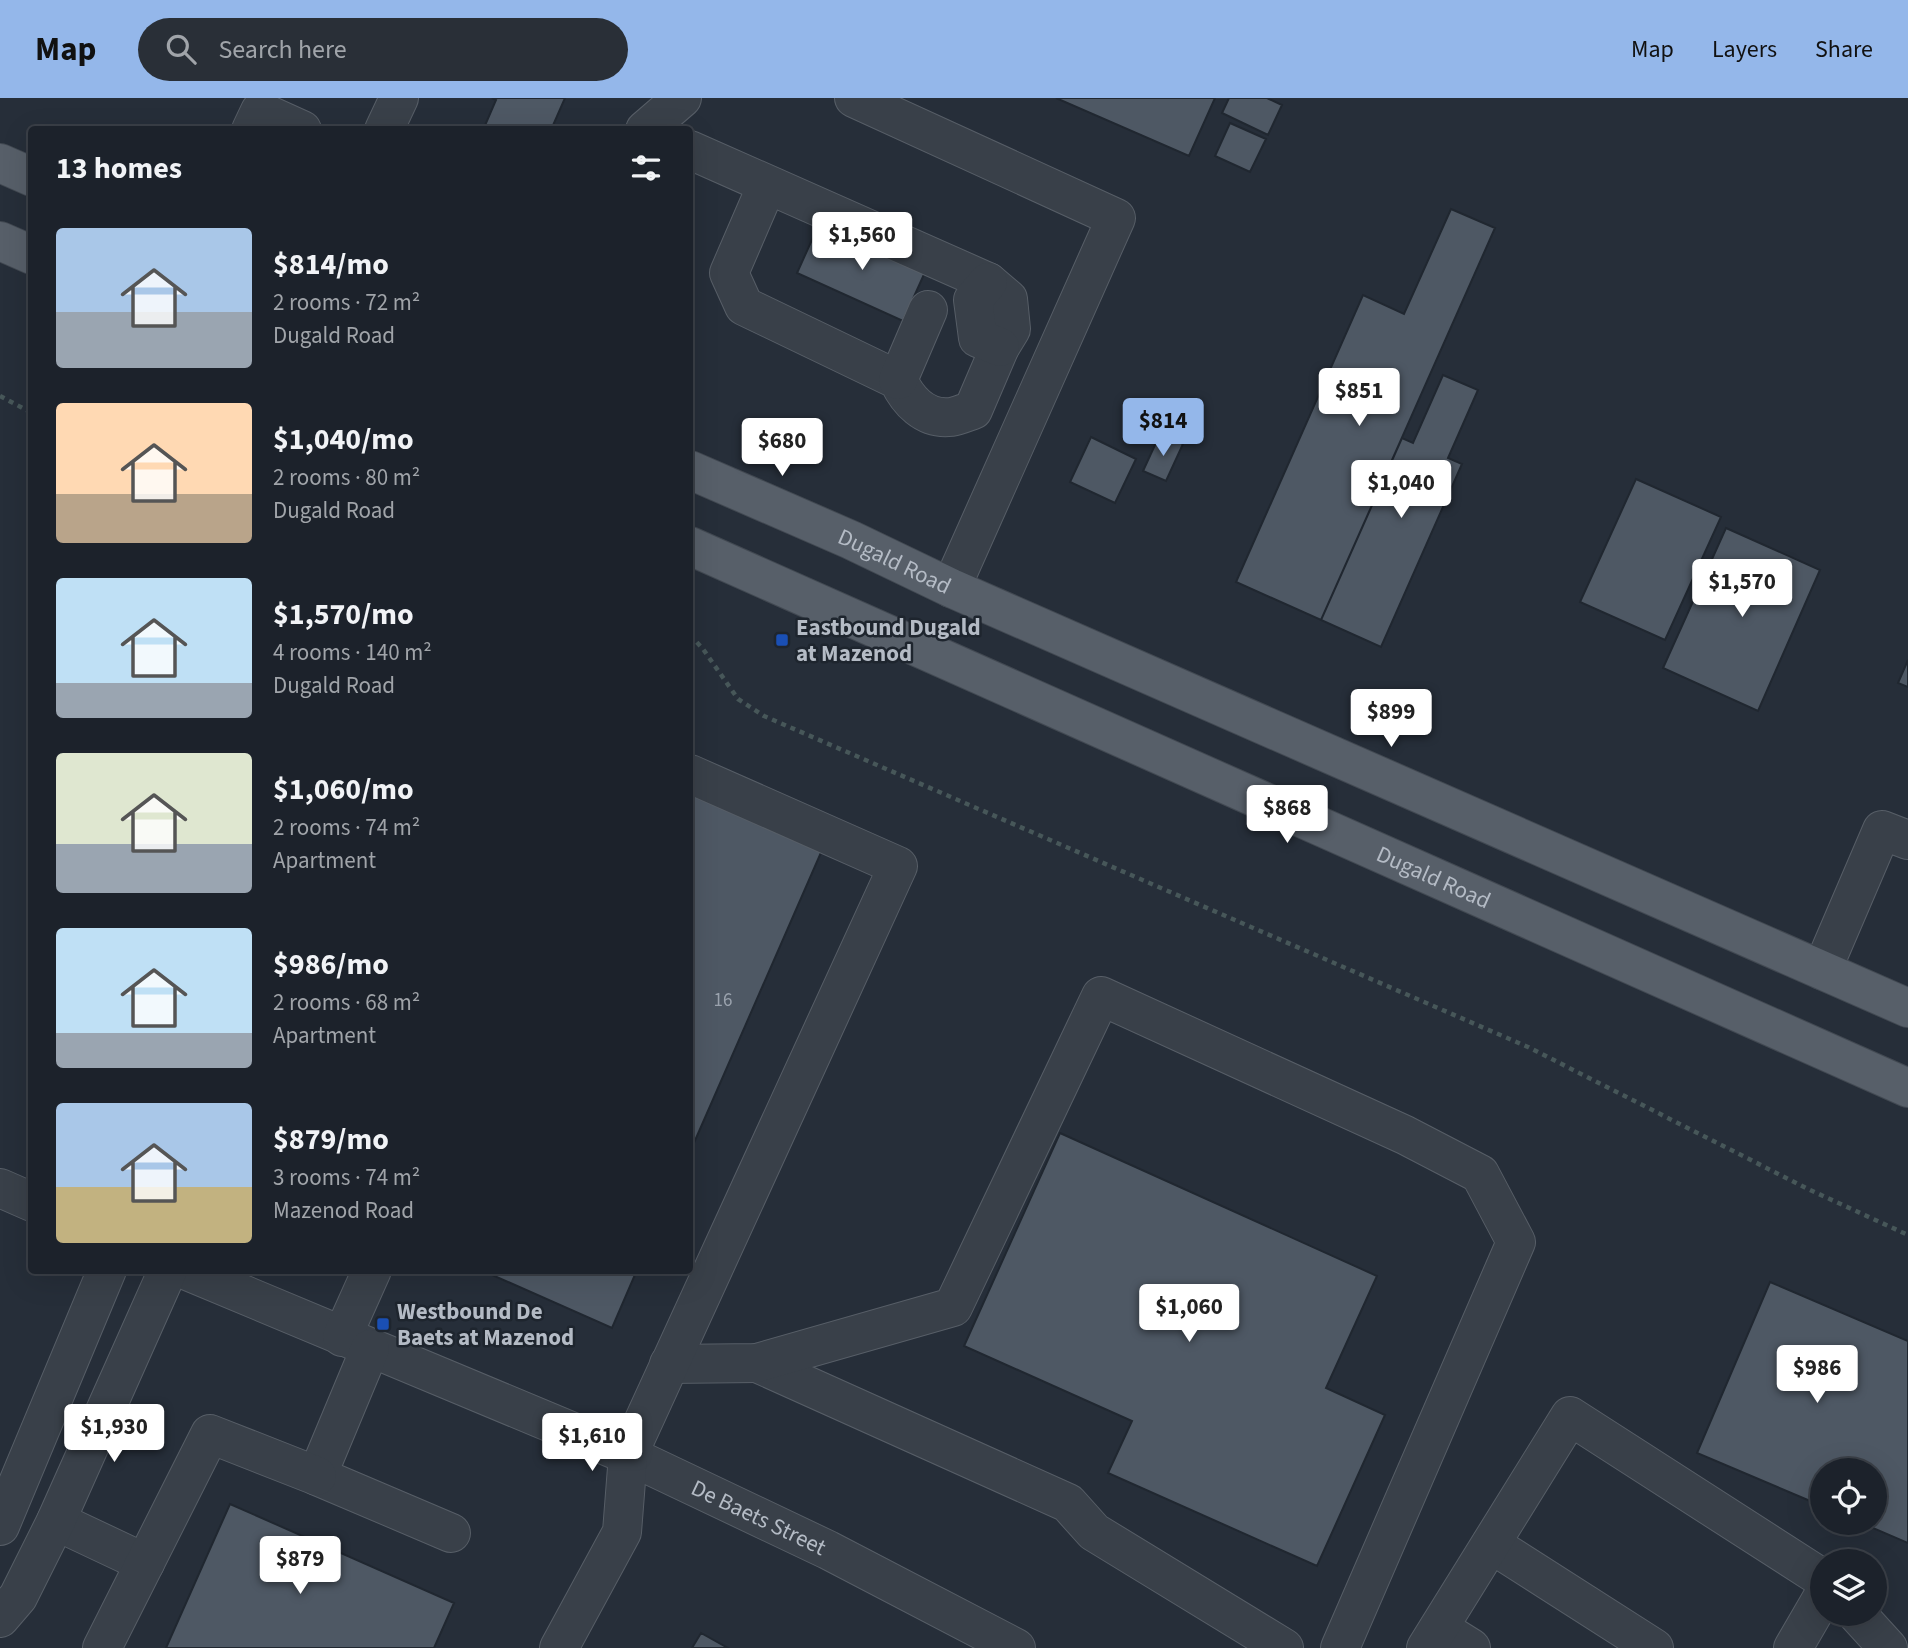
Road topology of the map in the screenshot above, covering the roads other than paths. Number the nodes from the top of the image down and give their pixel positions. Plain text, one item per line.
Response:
1 (399, 98) edge
2 (682, 98) edge
3 (854, 98) edge
4 (253, 109) edge
5 (293, 126) edge
6 (386, 126) edge
7 (650, 126) edge
8 (693, 151) edge
9 (0, 163) edge
10 (28, 175) edge
11 (767, 185) junction
12 (0, 241) edge
13 (28, 253) edge
14 (928, 310) dead end
15 (898, 380) junction
16 (693, 471) edge
17 (693, 547) edge
18 (951, 588) junction
19 (693, 775) edge
20 (1908, 840) edge
21 (1822, 970) junction
22 (1908, 1008) edge
23 (1908, 1088) edge
24 (105, 1274) edge
25 (166, 1274) edge
26 (194, 1274) edge
27 (371, 1274) edge
28 (356, 1343) junction
29 (757, 1363) junction
30 (669, 1364) junction
31 (628, 1455) junction
32 (317, 1476) junction
33 (56, 1521) junction
34 (0, 1527) edge
35 (451, 1533) dead end
36 (1491, 1544) junction
37 (145, 1563) junction
38 (1810, 1570) edge
39 (0, 1618) edge
40 (1810, 1619) edge
41 (1868, 1626) edge
42 (1432, 1638) edge
43 (102, 1648) edge
44 (559, 1648) edge
45 (1016, 1648) edge
46 (1284, 1648) edge
47 (1340, 1648) edge
48 (1471, 1648) edge
49 (1654, 1648) edge
50 (1793, 1648) edge
51 (1888, 1648) edge

1 - 6 street
2 - 7 street
3 - 18 street
4 - 5 street
8 - 11 street
9 - 10 main road
11 - 15 street
11 - 15 street
12 - 13 main road
14 - 15 street
16 - 18 main road, Dugald Road
17 - 23 main road, Dugald Road
18 - 21 main road, Dugald Road
19 - 30 street
20 - 21 street
21 - 22 main road, Dugald Road
24 - 34 street
25 - 33 street
26 - 28 street, De Baets Street
27 - 28 street
28 - 31 street, De Baets Street
28 - 32 street
29 - 30 street
29 - 46 street
29 - 47 street
30 - 31 street
31 - 44 street
31 - 45 street, De Baets Street
32 - 35 street
32 - 37 street
33 - 37 street
33 - 39 street
36 - 38 street
36 - 42 street
36 - 49 street
37 - 43 street
40 - 50 street
41 - 51 street
42 - 48 street

